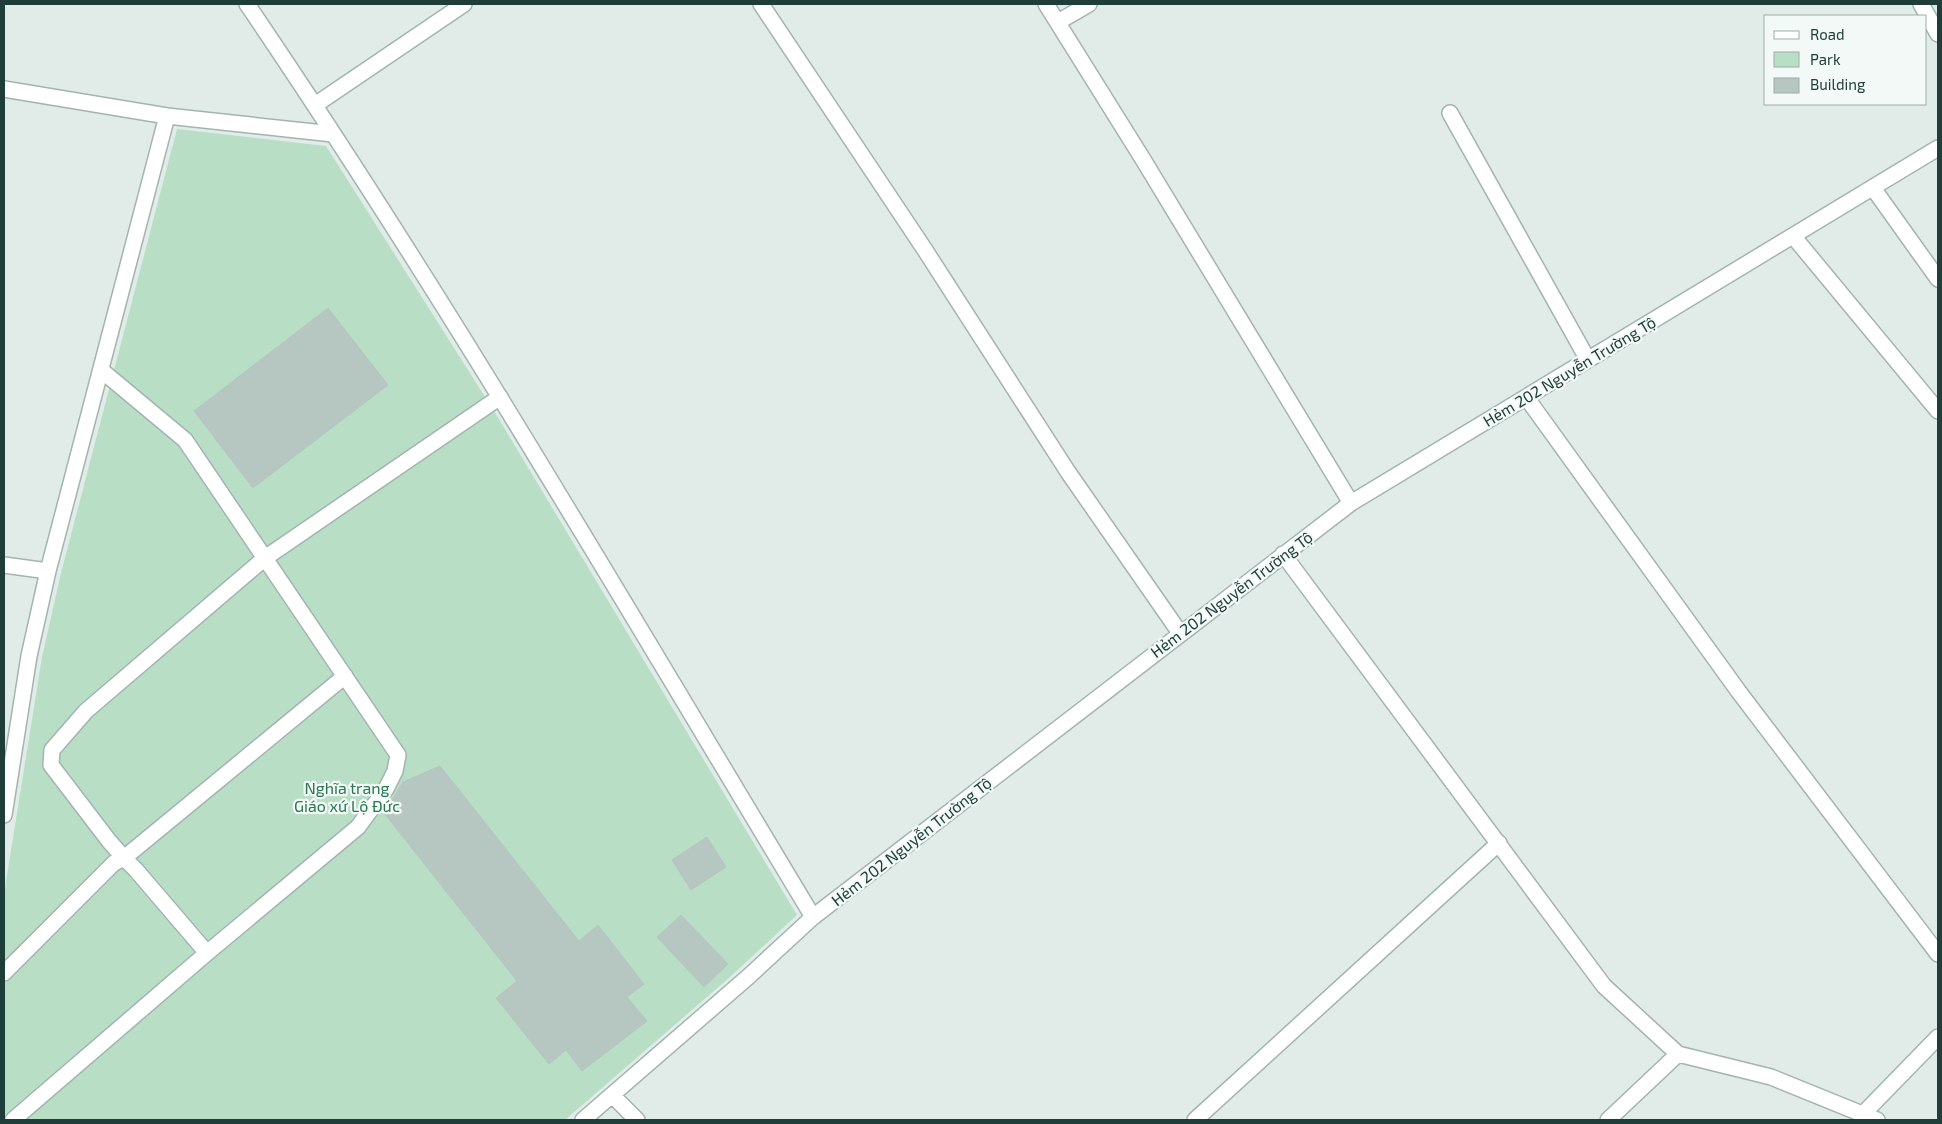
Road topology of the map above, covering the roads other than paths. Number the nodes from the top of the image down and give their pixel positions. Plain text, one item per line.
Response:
1 (247, 4) edge
2 (464, 4) edge
3 (761, 4) edge
4 (1046, 4) edge
5 (1089, 4) edge
6 (1921, 4) edge
7 (1058, 22) junction
8 (1938, 34) edge
9 (4, 89) edge
10 (315, 104) junction
11 (1450, 113) dead end
12 (167, 116) junction
13 (333, 134) junction
14 (1938, 148) edge
15 (1873, 188) junction
16 (1793, 236) junction
17 (1938, 279) edge
18 (1588, 360) junction
19 (101, 370) junction
20 (500, 397) junction
21 (1526, 397) junction
22 (1938, 411) edge
23 (1351, 503) junction
24 (1283, 554) junction
25 (265, 558) junction
26 (4, 565) edge
27 (48, 571) junction
28 (1180, 633) junction
29 (345, 676) junction
30 (4, 816) edge
31 (1498, 843) junction
32 (124, 858) junction
33 (813, 916) junction
34 (207, 953) junction
35 (1938, 954) edge
36 (4, 972) edge
37 (1938, 1037) edge
38 (1678, 1054) junction
39 (612, 1095) junction
40 (1863, 1114) junction
41 (13, 1120) edge
42 (583, 1120) edge
43 (637, 1120) edge
44 (1195, 1120) edge
45 (1608, 1120) edge
46 (1877, 1120) edge

1 - 10 street
2 - 10 street
3 - 28 street
4 - 7 street
5 - 7 street
6 - 8 street
7 - 23 street
9 - 12 street
10 - 13 street
11 - 18 street
12 - 13 street
12 - 19 street
13 - 20 street
14 - 15 street, Hẻm 202 Nguyễn Trường Tộ
15 - 16 street, Hẻm 202 Nguyễn Trường Tộ
15 - 17 street
16 - 18 street, Hẻm 202 Nguyễn Trường Tộ
16 - 22 street
18 - 21 street, Hẻm 202 Nguyễn Trường Tộ
19 - 25 street
19 - 27 street
20 - 25 street
20 - 33 street
21 - 23 street, Hẻm 202 Nguyễn Trường Tộ
21 - 35 street
23 - 24 street, Hẻm 202 Nguyễn Trường Tộ
24 - 28 street, Hẻm 202 Nguyễn Trường Tộ
24 - 31 street
25 - 29 street
25 - 32 street
26 - 27 street
27 - 30 street
28 - 33 street, Hẻm 202 Nguyễn Trường Tộ
29 - 32 street
29 - 34 street
31 - 38 street
31 - 44 street
32 - 34 street
32 - 36 street
33 - 39 street, Hẻm 202 Nguyễn Trường Tộ
34 - 41 street
37 - 40 street
38 - 40 street
38 - 45 street
39 - 42 street, Hẻm 202 Nguyễn Trường Tộ
39 - 43 street
40 - 46 street

